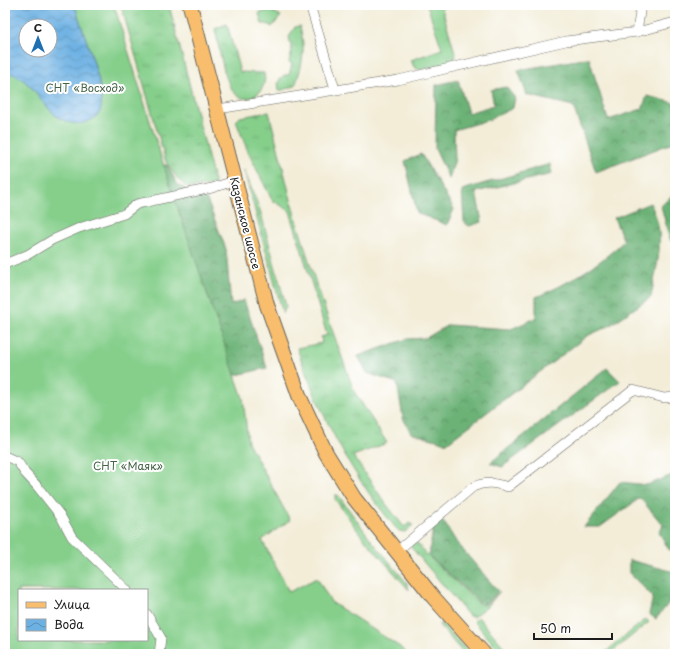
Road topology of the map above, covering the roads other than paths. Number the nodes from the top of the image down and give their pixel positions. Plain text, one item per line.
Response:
1 (190, 5) edge
2 (310, 5) edge
3 (641, 5) edge
4 (675, 22) edge
5 (637, 32) junction
6 (335, 89) junction
7 (218, 109) junction
8 (234, 181) junction
9 (5, 264) edge
10 (675, 397) edge
11 (5, 456) edge
12 (396, 552) junction
13 (126, 589) edge
14 (148, 616) edge
15 (159, 654) edge
16 (484, 654) edge

1 - 7 main road
2 - 6 street
3 - 5 street
4 - 5 street
5 - 6 street
6 - 7 street
7 - 8 main road, Казанское шоссе
8 - 9 street
8 - 12 main road, Казанское шоссе
10 - 12 street
11 - 13 street
12 - 16 main road, Казанское шоссе
14 - 15 street

